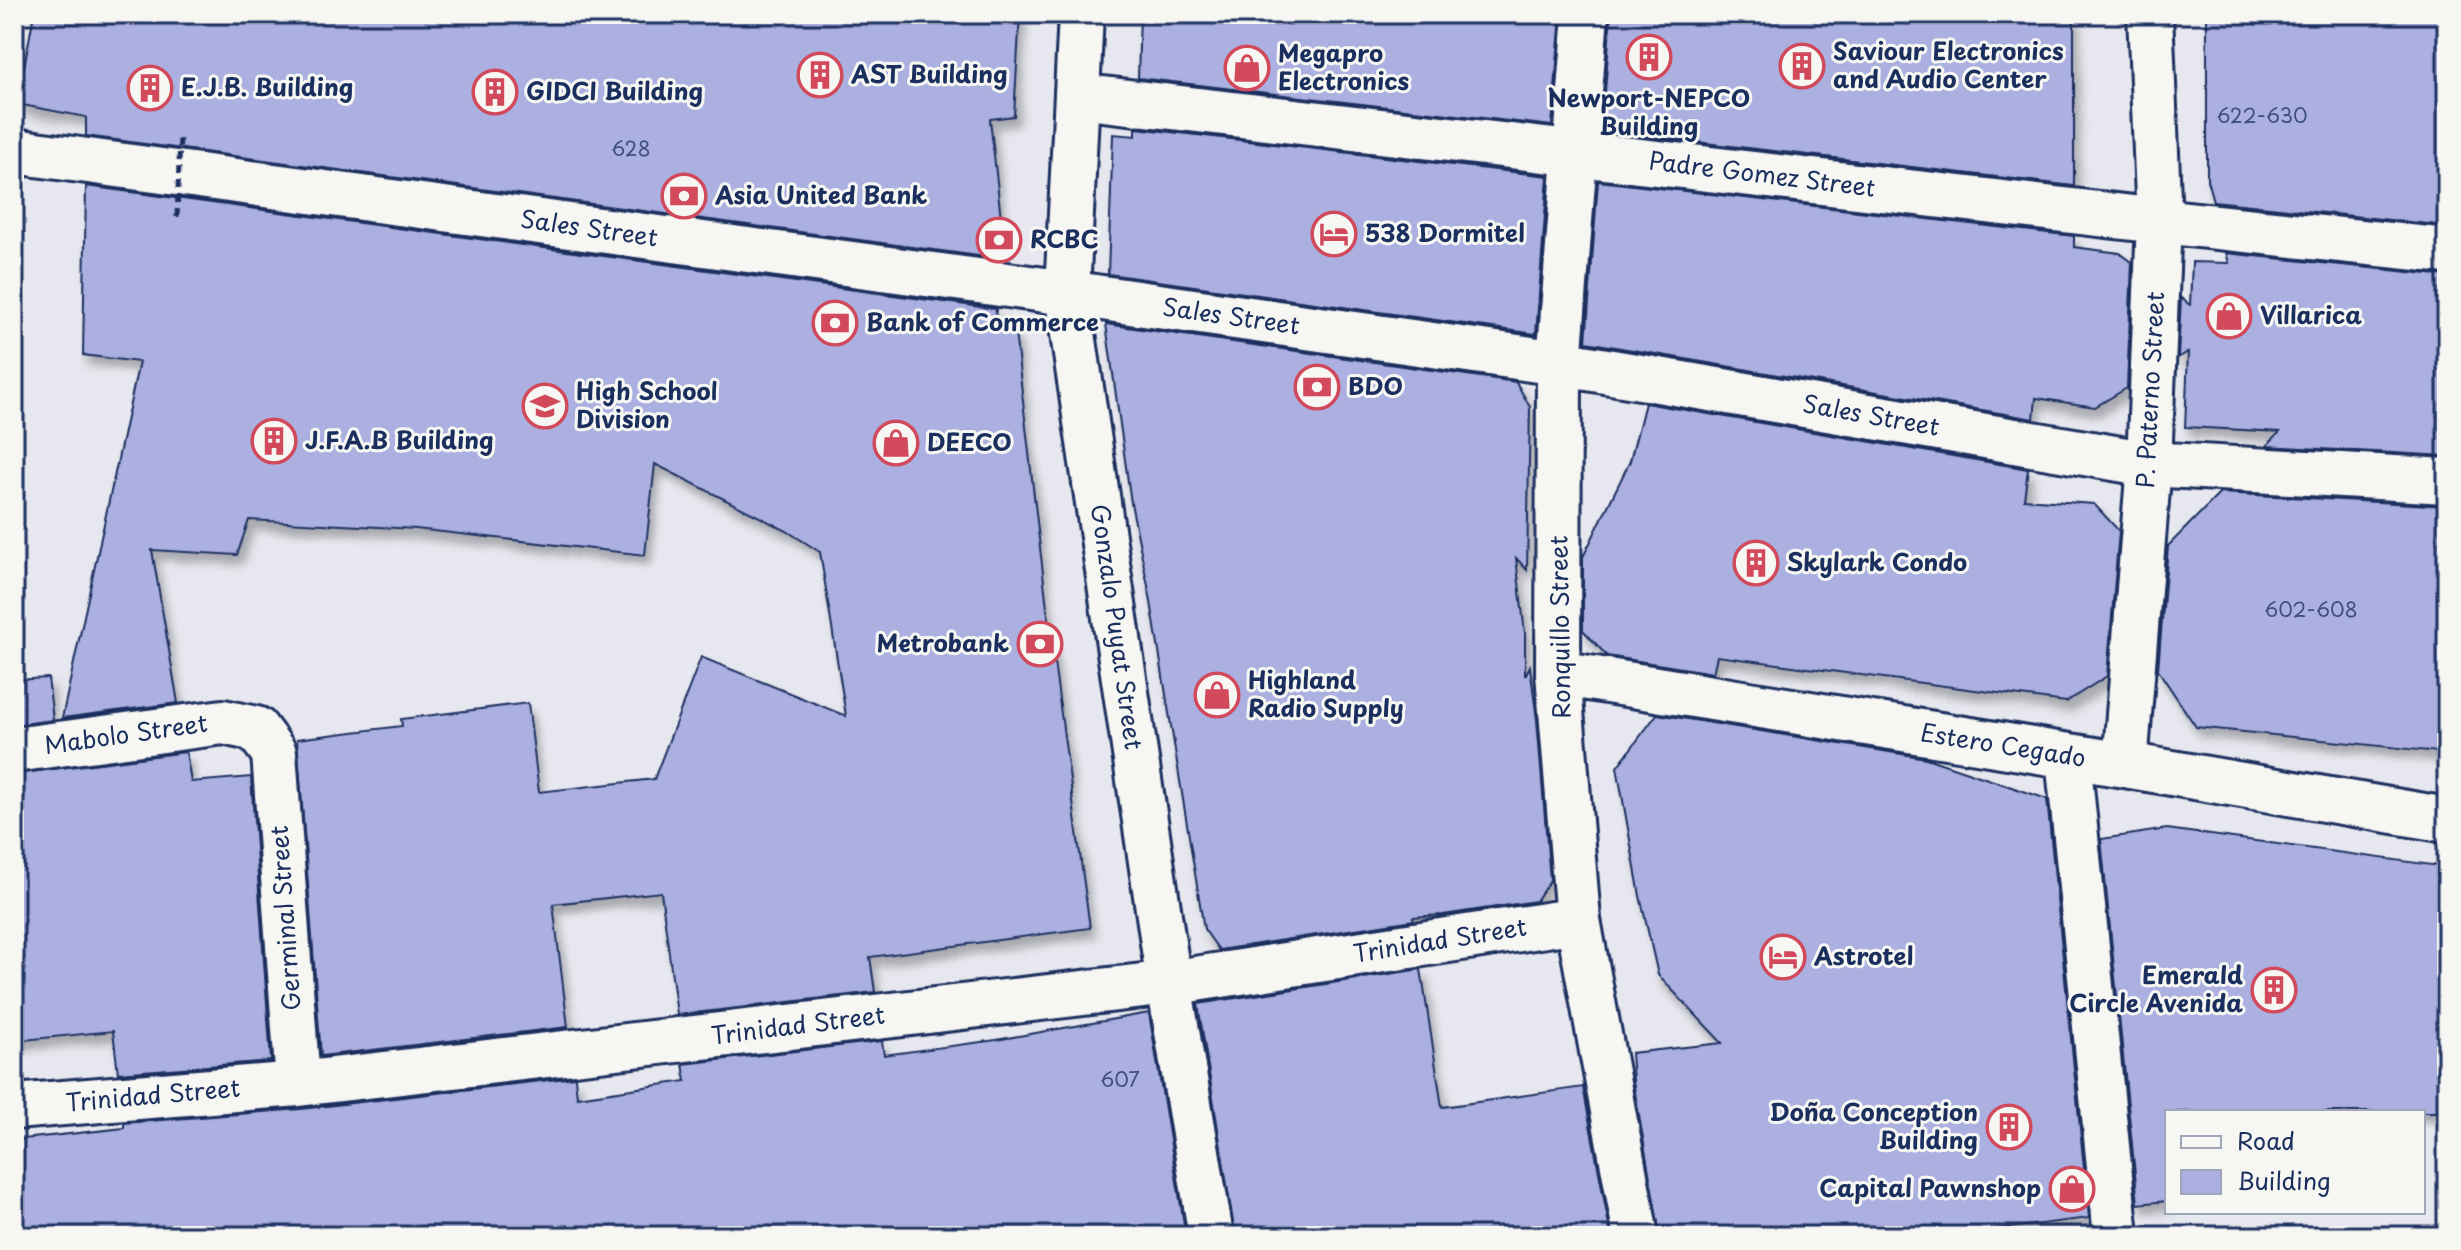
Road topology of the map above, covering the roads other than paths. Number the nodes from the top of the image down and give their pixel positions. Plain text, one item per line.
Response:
1 (1081, 14) edge
2 (1586, 14) edge
3 (2150, 14) edge
4 (1077, 96) junction
5 (1575, 153) junction
6 (14, 154) edge
7 (2159, 221) junction
8 (2447, 251) edge
9 (1067, 293) junction
10 (1559, 363) junction
11 (2149, 464) junction
12 (2447, 481) edge
13 (1558, 673) junction
14 (14, 750) edge
15 (274, 753) joint
16 (2068, 757) junction
17 (2125, 765) junction
18 (2447, 820) edge
19 (1578, 920) junction
20 (1169, 983) junction
21 (298, 1084) junction
22 (14, 1107) edge
23 (1211, 1236) edge
24 (1636, 1236) edge
25 (2116, 1236) edge

1 - 4 street, Gonzalo Puyat Street
2 - 5 street, Ronquillo Street
3 - 7 street, P. Paterno Street
4 - 5 street, Padre Gomez Street
4 - 9 street, Gonzalo Puyat Street
5 - 7 street, Padre Gomez Street
5 - 10 street, Ronquillo Street
6 - 9 street, Sales Street
7 - 8 street, Padre Gomez Street
7 - 11 street, P. Paterno Street
9 - 10 street, Sales Street
9 - 20 street, Gonzalo Puyat Street
10 - 11 street, Sales Street
10 - 13 street, Ronquillo Street
11 - 12 street, Sales Street
11 - 17 street, P. Paterno Street
13 - 16 street, Estero Cegado
13 - 19 street, Ronquillo Street
14 - 15 street, Mabolo Street
15 - 21 street, Germinal Street
16 - 17 street, Estero Cegado
16 - 25 street
17 - 18 street, Estero Cegado
19 - 20 street, Trinidad Street
19 - 24 street, Ronquillo Street
20 - 21 street, Trinidad Street
20 - 23 street, Gonzalo Puyat Street
21 - 22 street, Trinidad Street

